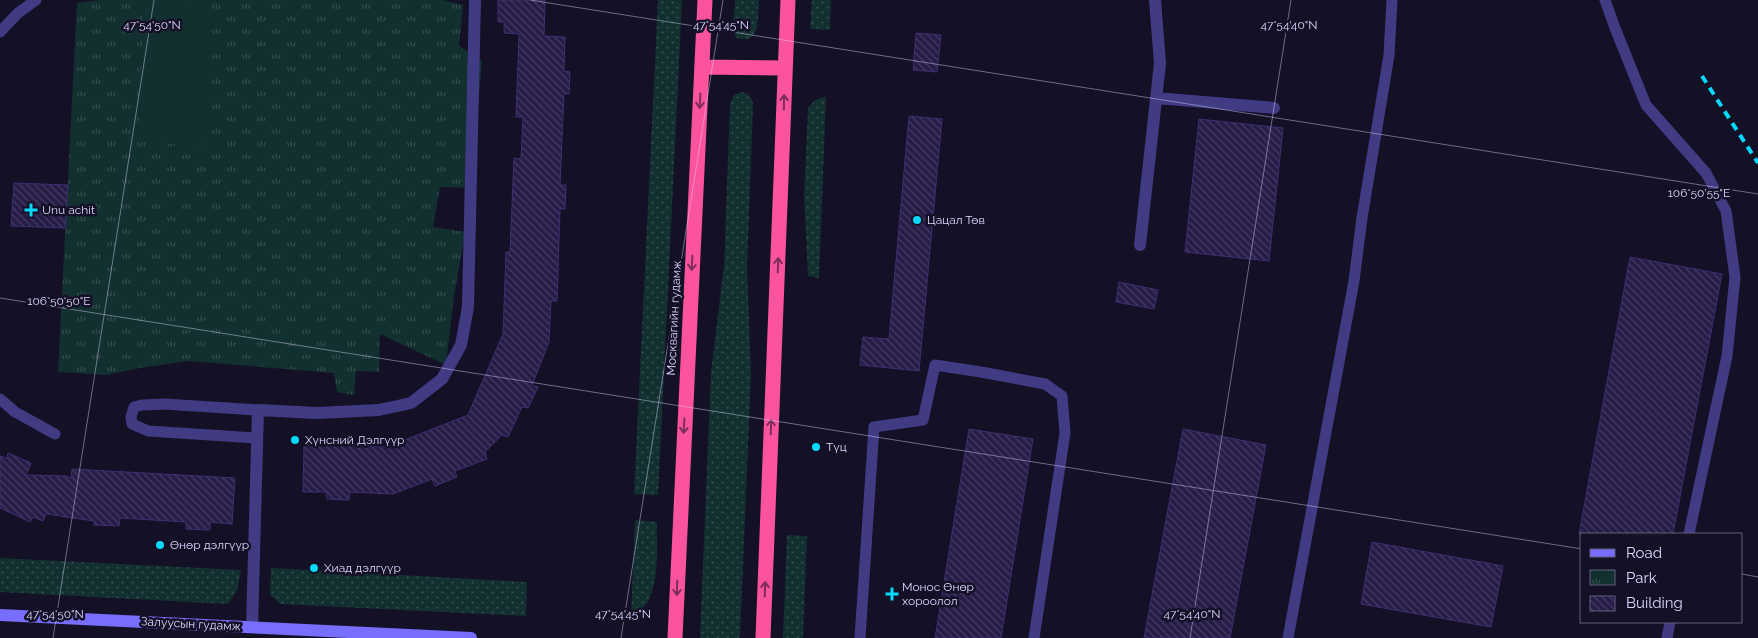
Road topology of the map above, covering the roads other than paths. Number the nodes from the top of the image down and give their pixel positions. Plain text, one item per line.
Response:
1 (36, 0) edge
2 (475, 0) edge
3 (705, 0) edge
4 (788, 0) edge
5 (1155, 0) edge
6 (1392, 0) edge
7 (1605, 0) edge
8 (0, 32) edge
9 (702, 67) junction
10 (784, 68) junction
11 (1156, 98) junction
12 (1274, 108) dead end
13 (1140, 245) dead end
14 (0, 398) edge
15 (258, 410) junction
16 (54, 434) dead end
17 (257, 438) junction
18 (1689, 533) edge
19 (0, 615) edge
20 (1670, 623) edge
21 (252, 626) junction
22 (288, 633) edge
23 (471, 638) edge
24 (675, 638) edge
25 (763, 638) edge
26 (860, 638) edge
27 (1034, 638) edge
28 (1288, 638) edge
29 (1667, 638) edge

1 - 8 lane
2 - 15 street
3 - 9 highway, Москвагийн гудамж
4 - 10 highway
5 - 11 street
6 - 28 lane
7 - 18 lane
9 - 10 highway
9 -> 24 highway, Москвагийн гудамж
25 -> 10 highway
11 - 12 street
11 - 13 street
14 - 16 lane
15 - 17 street
15 - 17 lane
17 - 21 street
19 - 21 street, Залуусын гудамж
20 - 29 lane
21 - 22 street, Залуусын гудамж
22 - 23 street, Залуусын гудамж
26 - 27 lane

